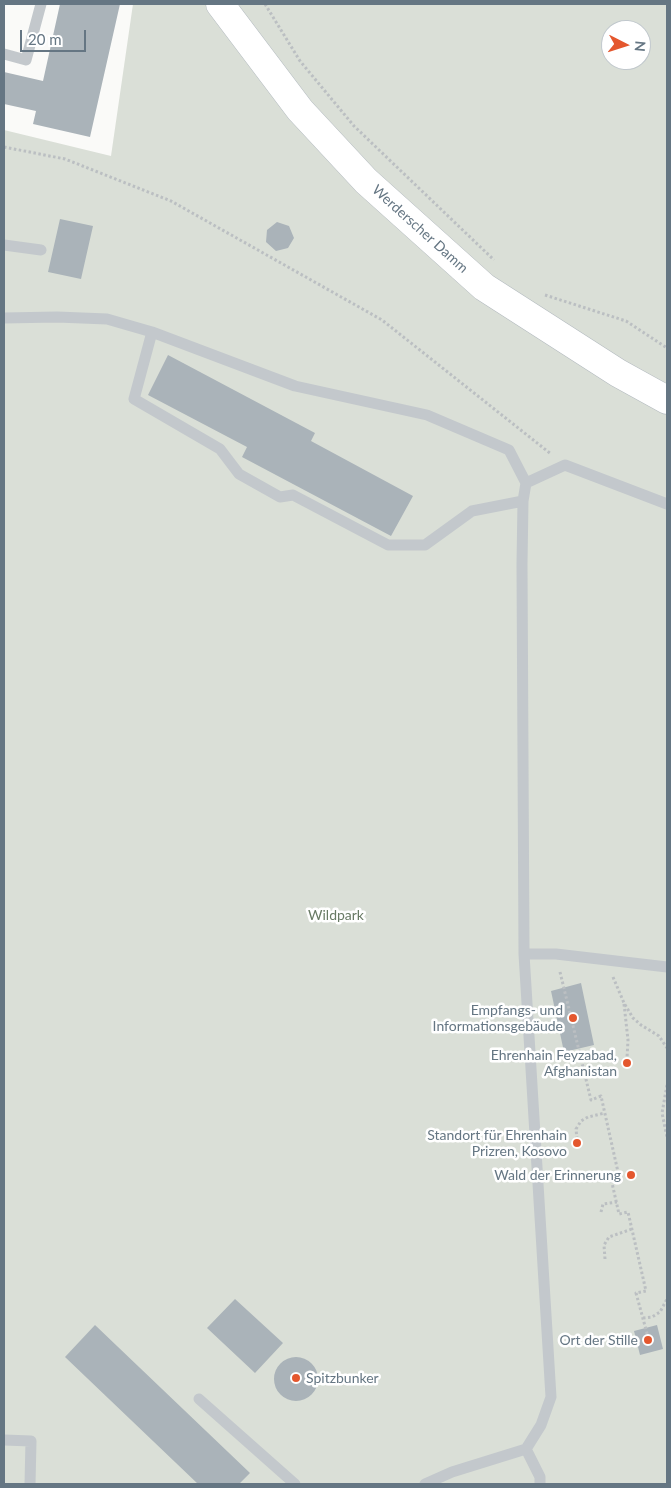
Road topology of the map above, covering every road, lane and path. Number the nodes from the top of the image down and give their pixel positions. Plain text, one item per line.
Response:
1 (40, 4) edge
2 (220, 4) edge
3 (265, 4) edge
4 (4, 54) edge
5 (4, 147) edge
6 (4, 245) edge
7 (41, 250) dead end
8 (496, 262) dead end
9 (543, 294) dead end
10 (4, 318) edge
11 (152, 332) junction
12 (667, 348) edge
13 (667, 400) edge
14 (564, 465) junction
15 (526, 483) junction
16 (523, 500) junction
17 (667, 504) edge
18 (524, 954) junction
19 (608, 960) junction
20 (667, 967) edge
21 (563, 984) dead end
22 (624, 1003) junction
23 (667, 1048) edge
24 (627, 1058) dead end
25 (667, 1085) edge
26 (605, 1113) junction
27 (667, 1137) edge
28 (577, 1139) dead end
29 (616, 1202) junction
30 (601, 1212) dead end
31 (632, 1230) junction
32 (605, 1259) dead end
33 (667, 1299) edge
34 (643, 1318) junction
35 (648, 1337) dead end
36 (199, 1399) dead end
37 (4, 1440) edge
38 (526, 1449) junction
39 (30, 1484) edge
40 (295, 1484) edge
41 (425, 1484) edge
42 (540, 1484) edge

1 - 4 lane
2 - 13 street, Werderscher Damm
3 - 8 path
5 - 14 path
6 - 7 lane
9 - 12 path
10 - 11 lane
11 - 15 lane
11 - 16 lane
14 - 15 lane
14 - 17 lane
15 - 16 lane
16 - 18 lane
18 - 19 lane
18 - 38 lane
19 - 20 lane
19 - 22 path
21 - 26 path
22 - 23 path
22 - 24 path
25 - 27 path
26 - 28 path
26 - 29 path
29 - 30 path
29 - 31 path
31 - 32 path
31 - 34 path
33 - 34 path
34 - 35 path
36 - 40 lane
37 - 39 lane
38 - 41 lane
38 - 42 lane

